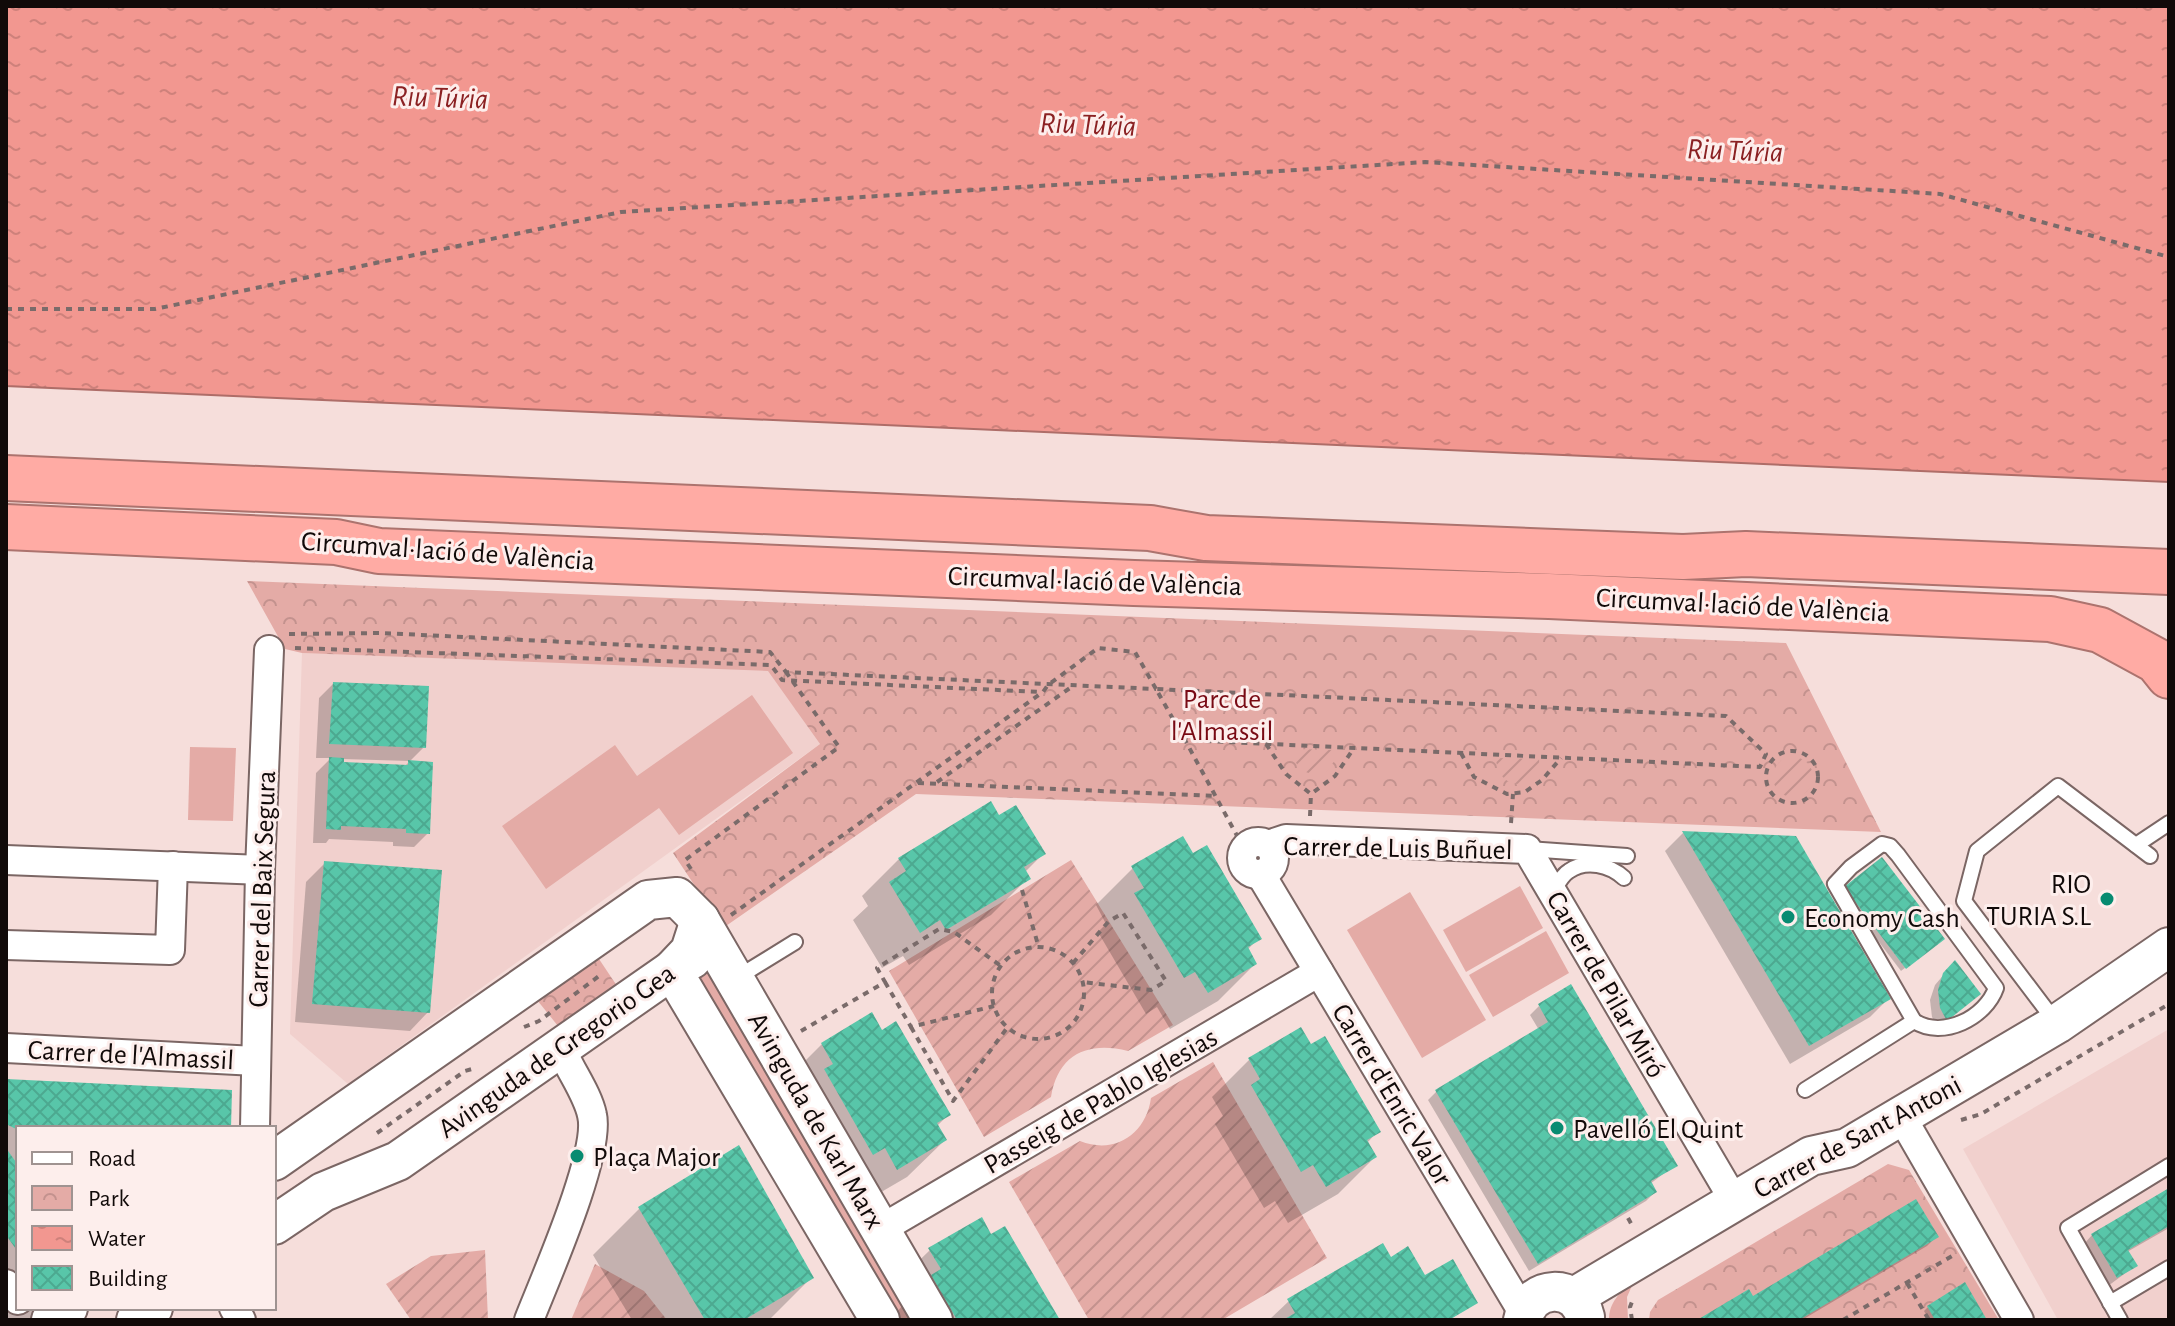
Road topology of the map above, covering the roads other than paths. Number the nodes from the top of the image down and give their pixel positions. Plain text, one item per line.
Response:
1 (6, 478) edge
2 (6, 527) edge
3 (1206, 538) junction
4 (336, 542) junction
5 (2169, 572) edge
6 (269, 650) road end
7 (2169, 676) edge
8 (2169, 823) edge
9 (2136, 845) junction
10 (1527, 849) junction
11 (1627, 856) dead end
12 (2150, 856) dead end
13 (6, 860) edge
14 (173, 866) junction
15 (260, 870) junction
16 (1261, 875) joint
17 (1624, 878) dead end
18 (1553, 892) junction
19 (717, 917) junction
20 (2169, 935) edge
21 (795, 942) dead end
22 (6, 945) edge
23 (2169, 947) edge
24 (728, 967) junction
25 (672, 970) junction
26 (2138, 971) junction
27 (1319, 972) junction
28 (1914, 1021) junction
29 (2057, 1024) junction
30 (6, 1048) edge
31 (566, 1059) dead end
32 (256, 1061) junction
33 (1805, 1090) dead end
34 (1901, 1116) junction
35 (255, 1126) edge
36 (276, 1160) edge
37 (2169, 1166) edge
38 (1735, 1202) junction
39 (276, 1224) edge
40 (881, 1229) junction
41 (2169, 1268) edge
42 (2110, 1303) junction
43 (1579, 1309) edge
44 (1524, 1317) edge
45 (529, 1320) edge
46 (880, 1320) edge
47 (933, 1320) edge
48 (2019, 1320) edge
49 (2120, 1320) edge

1 - 3 highway, Circumval·lació de València
2 - 4 highway, Circumval·lació de València
3 - 4 highway
3 - 5 highway, Circumval·lació de València
4 - 7 highway, Circumval·lació de València
6 - 15 street, Carrer del Baix Segura
8 - 9 lane
9 - 12 lane
9 - 29 lane
10 - 11 lane
10 - 16 street, Carrer de Luis Buñuel
10 - 18 street, Carrer de Pilar Miró
13 - 14 street
14 - 15 street
14 - 22 street
15 - 32 street, Carrer del Baix Segura
16 - 27 street, Carrer d'Enric Valor
17 - 18 lane
18 - 38 street, Carrer de Pilar Miró
19 - 24 street, Avinguda de Karl Marx
19 - 25 street, Avinguda de Gregorio Gea
19 - 36 street
20 - 26 street, Carrer de Sant Antoni
21 - 24 lane
23 - 26 street, Carrer de Sant Antoni
24 - 25 street
24 - 40 street, Avinguda de Karl Marx
25 - 39 street, Avinguda de Gregorio Gea
25 - 46 street, Avinguda de Karl Marx
26 - 29 street, Carrer de Sant Antoni
27 - 40 street, Passeig de Pablo Iglesias
27 - 44 street, Carrer d'Enric Valor
28 - 28 lane
28 - 33 lane
29 - 34 street, Carrer de Sant Antoni
30 - 32 street, Carrer de l'Almassil
31 - 45 street
32 - 35 street, Carrer del Baix Segura
34 - 38 street, Carrer de Sant Antoni
34 - 48 street
37 - 42 lane
38 - 43 street, Carrer de Sant Antoni
40 - 47 street, Avinguda de Karl Marx
41 - 42 lane
42 - 49 lane
43 - 44 street

